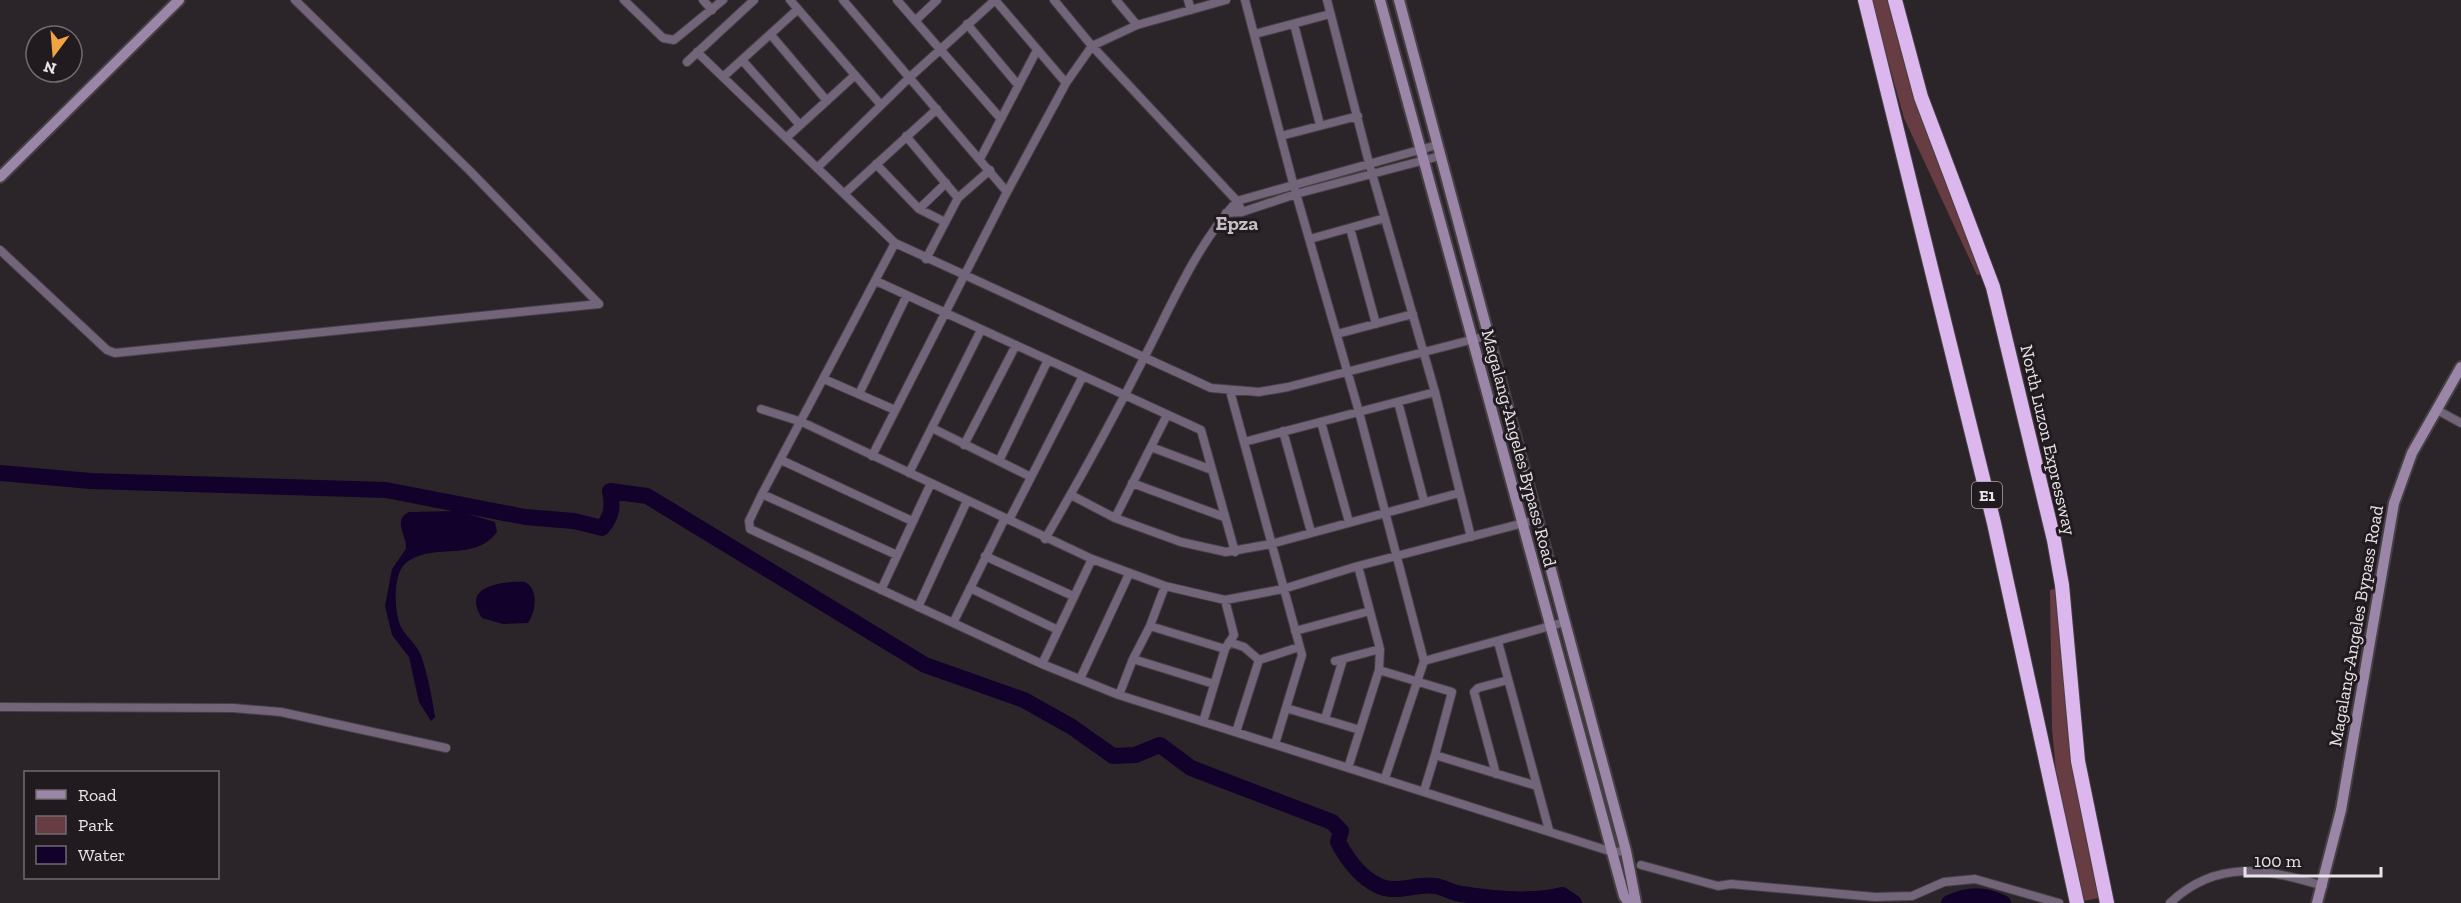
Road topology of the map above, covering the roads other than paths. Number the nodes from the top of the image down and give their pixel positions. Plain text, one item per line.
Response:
1 (179, 0) edge
2 (295, 0) edge
3 (624, 0) edge
4 (703, 0) edge
5 (723, 0) edge
6 (754, 0) edge
7 (790, 0) edge
8 (843, 0) edge
9 (897, 0) edge
10 (937, 0) edge
11 (995, 0) edge
12 (1054, 0) edge
13 (1116, 0) edge
14 (1188, 0) edge
15 (1227, 0) edge
16 (1245, 0) edge
17 (1327, 0) edge
18 (1380, 0) edge
19 (1399, 0) edge
20 (1865, 0) edge
21 (1895, 0) edge
22 (798, 9) junction
23 (712, 10) junction
24 (1191, 10) junction
25 (1330, 14) junction
26 (915, 21) junction
27 (967, 24) junction
28 (1294, 24) junction
29 (1137, 25) junction
30 (1256, 34) junction
31 (771, 35) junction
32 (1092, 46) junction
33 (1037, 50) junction
34 (939, 51) junction
35 (697, 52) junction
36 (742, 60) junction
37 (687, 62) dead end
38 (854, 76) junction
39 (723, 77) junction
40 (910, 77) junction
41 (1066, 83) junction
42 (1018, 85) junction
43 (827, 101) junction
44 (881, 105) junction
45 (937, 109) junction
46 (1358, 116) junction
47 (1001, 119) junction
48 (801, 124) junction
49 (1320, 126) junction
50 (906, 136) junction
51 (1281, 136) junction
52 (786, 138) junction
53 (1437, 145) junction
54 (1419, 149) junction
55 (1440, 156) junction
56 (980, 159) junction
57 (1422, 160) junction
58 (1369, 163) junction
59 (876, 164) junction
60 (817, 168) junction
61 (990, 170) junction
62 (1372, 173) junction
63 (0, 177) edge
64 (946, 183) junction
65 (1293, 183) junction
66 (1007, 192) junction
67 (845, 194) junction
68 (1296, 194) junction
69 (958, 198) junction
70 (1238, 201) junction
71 (920, 209) junction
72 (1242, 212) junction
73 (1227, 213) junction
74 (1385, 218) junction
75 (945, 222) junction
76 (1350, 228) junction
77 (1310, 239) junction
78 (895, 243) junction
79 (0, 250) edge
80 (926, 259) junction
81 (963, 276) junction
82 (876, 281) junction
83 (907, 295) junction
84 (944, 311) junction
85 (1413, 314) junction
86 (1376, 324) junction
87 (981, 330) junction
88 (1337, 334) junction
89 (1490, 335) junction
90 (1475, 340) junction
91 (1016, 345) junction
92 (1424, 353) junction
93 (1144, 358) junction
94 (1048, 360) junction
95 (2461, 368) edge
96 (1347, 371) junction
97 (1083, 376) junction
98 (824, 379) junction
99 (1230, 391) junction
100 (1435, 392) junction
101 (859, 393) junction
102 (1125, 396) junction
103 (1398, 402) junction
104 (761, 408) dead end
105 (895, 410) junction
106 (2438, 410) junction
107 (1359, 412) junction
108 (1167, 415) junction
109 (802, 422) junction
110 (1322, 422) junction
111 (2461, 423) edge
112 (932, 428) junction
113 (1282, 431) junction
114 (1244, 442) junction
115 (964, 445) junction
116 (1151, 447) junction
117 (872, 456) junction
118 (782, 460) junction
119 (999, 461) junction
120 (1212, 470) junction
121 (909, 473) junction
122 (1031, 477) junction
123 (931, 483) junction
124 (1132, 483) junction
125 (1459, 493) junction
126 (762, 494) junction
127 (1071, 495) junction
128 (967, 501) junction
129 (1424, 501) junction
130 (1385, 513) junction
131 (1224, 517) junction
132 (1115, 518) junction
133 (1007, 519) junction
134 (1539, 519) junction
135 (912, 521) junction
136 (1349, 522) junction
137 (1522, 524) junction
138 (1311, 532) junction
139 (1471, 537) junction
140 (1045, 539) junction
141 (1271, 544) junction
142 (1235, 552) junction
143 (897, 555) junction
144 (985, 556) junction
145 (1396, 556) junction
146 (1092, 559) junction
147 (1358, 566) junction
148 (1129, 574) junction
149 (1165, 586) junction
150 (970, 588) junction
151 (1283, 589) junction
152 (881, 590) junction
153 (1073, 596) junction
154 (1225, 600) junction
155 (918, 607) junction
156 (1370, 611) junction
157 (1565, 622) junction
158 (953, 623) junction
159 (1150, 626) junction
160 (1549, 627) junction
161 (1058, 630) junction
162 (1295, 631) junction
163 (1498, 642) junction
164 (1227, 645) junction
165 (1299, 647) junction
166 (1380, 649) junction
167 (1133, 659) junction
168 (1259, 660) junction
169 (1424, 661) junction
170 (1042, 664) junction
171 (1379, 670) junction
172 (1080, 680) junction
173 (1508, 680) junction
174 (1416, 682) junction
175 (1214, 684) junction
176 (1119, 694) junction
177 (0, 707) edge
178 (1286, 708) junction
179 (1325, 719) junction
180 (1203, 722) junction
181 (1360, 730) junction
182 (1236, 732) junction
183 (1275, 744) junction
184 (446, 748) dead end
185 (1435, 755) junction
186 (1348, 768) junction
187 (1496, 774) junction
188 (1385, 778) junction
189 (1537, 786) junction
190 (1424, 791) junction
191 (1549, 830) junction
192 (1626, 851) junction
193 (1612, 852) junction
194 (1641, 866) dead end
195 (2323, 886) junction
196 (2076, 896) edge
197 (1629, 903) edge
198 (1636, 903) edge
199 (2059, 903) edge
200 (2107, 903) edge
201 (2170, 903) edge
202 (2317, 903) edge

1 - 63 street
2 - 79 street
3 - 23 street
4 - 23 street
5 - 23 street
6 - 35 street
7 - 22 street
8 - 40 street
9 - 26 street
10 - 26 street
11 - 27 street
11 - 33 street
12 - 32 street
13 - 29 street
14 - 24 street
15 - 24 street
16 - 30 street
17 - 25 street
18 - 54 street, Magalang-Angeles Bypass Road
19 - 53 street, Magalang-Angeles Bypass Road
20 - 196 highway, E1
21 - 200 highway, North Luzon Expressway
22 - 31 street
22 - 38 street
24 - 29 street
25 - 28 street
25 - 46 street
26 - 34 street
27 - 34 street
27 - 42 street
28 - 30 street
28 - 49 street
29 - 32 street
30 - 51 street
31 - 36 street
31 - 43 street
32 - 41 street
32 - 70 street
33 - 41 street
33 - 42 street
34 - 40 street
34 - 47 street
35 - 37 street
35 - 39 street
36 - 39 street
36 - 48 street
38 - 43 street
38 - 44 street
39 - 52 street
40 - 44 street
40 - 45 street
41 - 66 street
42 - 47 street
43 - 48 street
44 - 60 street
45 - 50 street
45 - 56 street
46 - 49 street
46 - 58 street
47 - 56 street
48 - 52 street
49 - 51 street
50 - 59 street
50 - 64 street
51 - 65 street
52 - 60 street
53 - 54 street
53 - 55 street, Magalang-Angeles Bypass Road
54 - 57 street, Magalang-Angeles Bypass Road
54 - 58 street
55 - 57 street
55 - 89 street, Magalang-Angeles Bypass Road
56 - 61 street
57 - 62 street
57 - 90 street, Magalang-Angeles Bypass Road
58 - 62 street
58 - 65 street
59 - 67 street
59 - 71 street
60 - 67 street
61 - 66 street
61 - 69 street
62 - 68 street
62 - 74 street
64 - 69 street
64 - 71 street
65 - 68 street
65 - 70 street
66 - 81 street
67 - 78 street
68 - 72 street
68 - 77 street
69 - 75 street
70 - 72 street
70 - 73 street
71 - 75 street
72 - 73 street
73 - 93 street
74 - 76 street
74 - 85 street
75 - 80 street
76 - 77 street
76 - 86 street
77 - 88 street
78 - 80 street
78 - 82 street
80 - 81 street
81 - 84 street
81 - 93 street
82 - 83 street
82 - 98 street
83 - 84 street
83 - 101 street
84 - 87 street
84 - 105 street
85 - 86 street
85 - 92 street
86 - 88 street
87 - 91 street
87 - 112 street
88 - 96 street
89 - 90 street
89 - 134 street, Magalang-Angeles Bypass Road
90 - 92 street
90 - 137 street, Magalang-Angeles Bypass Road
91 - 94 street
91 - 115 street
92 - 96 street
92 - 100 street
93 - 99 street
93 - 102 street
94 - 97 street
94 - 119 street
95 - 106 street, Magalang-Angeles Bypass Road
96 - 99 street
96 - 107 street
97 - 102 street
97 - 122 street
98 - 101 street
98 - 109 street
99 - 114 street
100 - 103 street
100 - 125 street
101 - 105 street
102 - 108 street
102 - 127 street
103 - 107 street
103 - 129 street
104 - 109 street
105 - 117 street
106 - 111 street
106 - 195 street, Magalang-Angeles Bypass Road
107 - 110 street
107 - 130 street
108 - 116 street
108 - 120 street
109 - 117 street
109 - 118 street
110 - 113 street
110 - 136 street
112 - 115 street
112 - 121 street
113 - 114 street
113 - 138 street
114 - 141 street
115 - 119 street
116 - 120 street
116 - 124 street
117 - 121 street
118 - 126 street
118 - 135 street
119 - 122 street
120 - 131 street
121 - 123 street
122 - 133 street
123 - 128 street
123 - 135 street
124 - 131 street
124 - 132 street
125 - 129 street
125 - 139 street
126 - 143 street
126 - 152 street
127 - 132 street
127 - 140 street
128 - 133 street
128 - 155 street
129 - 130 street
130 - 136 street
130 - 145 street
131 - 142 street
132 - 142 street
133 - 140 street
133 - 144 street
134 - 137 street
134 - 157 street, Magalang-Angeles Bypass Road
135 - 143 street
136 - 138 street
137 - 139 street
137 - 160 street, Magalang-Angeles Bypass Road
138 - 141 street
139 - 145 street
140 - 146 street
141 - 142 street
141 - 151 street
143 - 152 street
144 - 150 street
144 - 153 street
145 - 147 street
145 - 169 street
146 - 148 street
146 - 153 street
147 - 151 street
147 - 156 street
148 - 149 street
148 - 172 street
149 - 154 street
149 - 159 street
150 - 158 street
150 - 161 street
151 - 154 street
151 - 162 street
152 - 155 street
153 - 161 street
154 - 164 street
155 - 158 street
156 - 162 street
156 - 166 street
157 - 160 street
157 - 192 street, Magalang-Angeles Bypass Road
158 - 170 street
159 - 164 street
159 - 167 street
160 - 163 street
160 - 193 street, Magalang-Angeles Bypass Road
161 - 170 street
162 - 165 street
163 - 169 street
163 - 173 street
164 - 168 street
164 - 175 street
165 - 168 street
165 - 178 street
166 - 171 street
166 - 179 street
167 - 175 street
167 - 176 street
168 - 182 street
169 - 174 street
170 - 172 street
171 - 174 street
171 - 181 street
172 - 176 street
173 - 187 street
173 - 189 street
174 - 185 street
174 - 188 street
175 - 180 street
176 - 180 street
177 - 184 street
178 - 179 street
178 - 183 street
179 - 181 street
180 - 182 street
181 - 186 street
182 - 183 street
183 - 186 street
185 - 187 street
185 - 190 street
186 - 188 street
187 - 189 street
188 - 190 street
189 - 191 street
190 - 191 street
191 - 193 street
192 - 193 street
192 - 198 street, Magalang-Angeles Bypass Road
193 - 197 street, Magalang-Angeles Bypass Road
194 - 199 street
195 - 201 street
195 - 202 street, Magalang-Angeles Bypass Road

